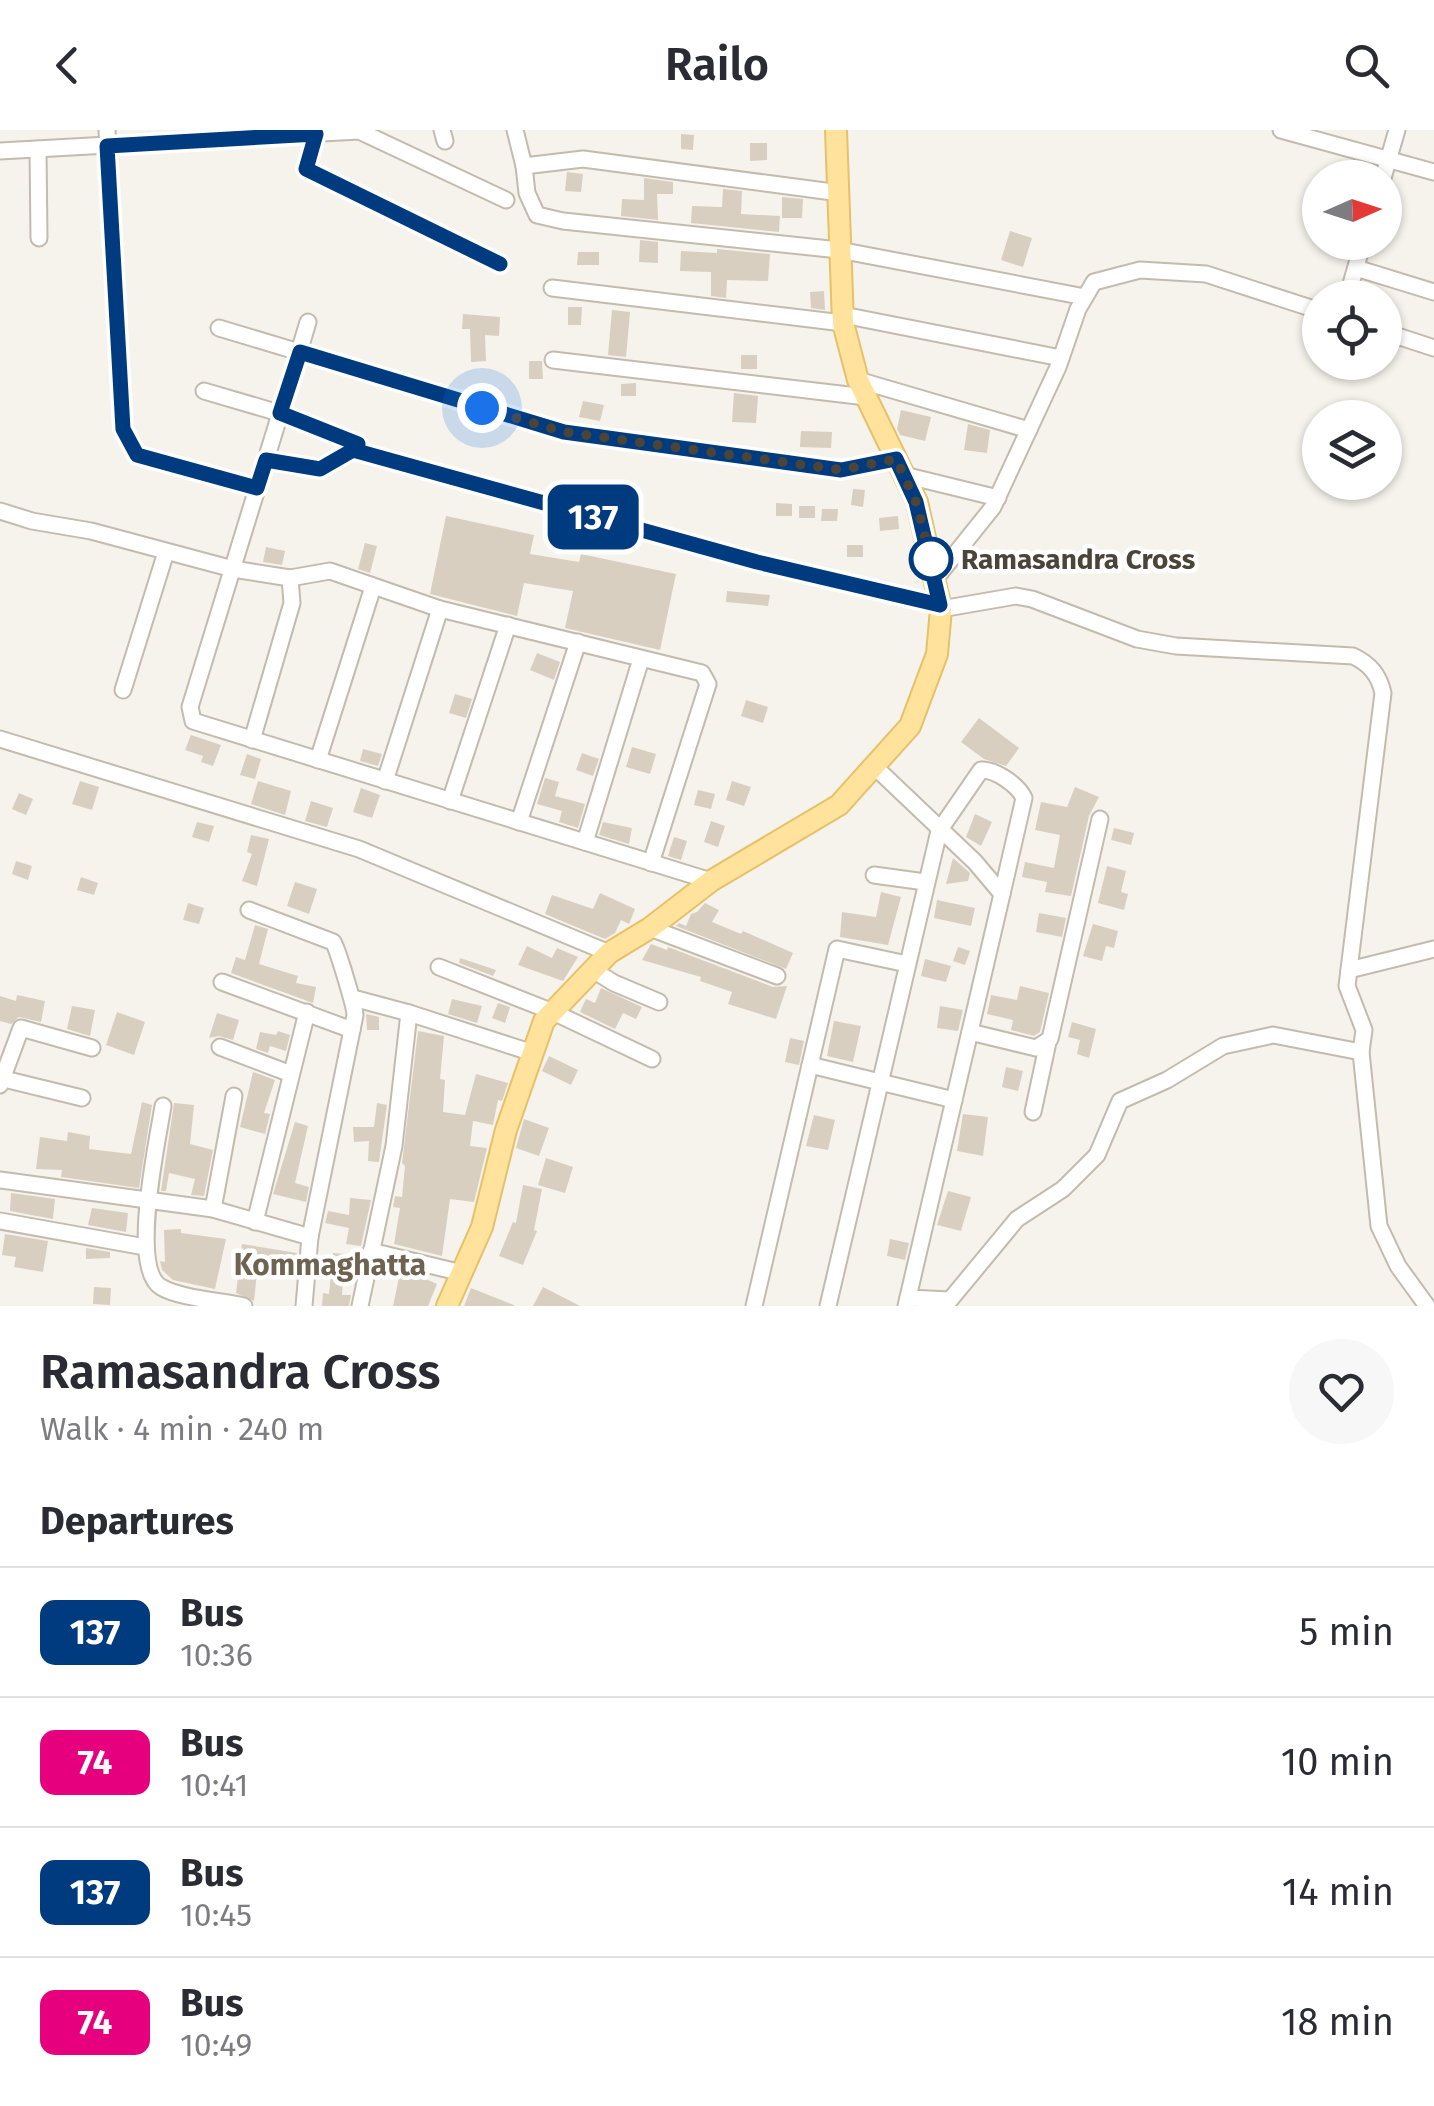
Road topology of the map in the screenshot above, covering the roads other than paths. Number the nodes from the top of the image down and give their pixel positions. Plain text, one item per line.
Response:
1 (515, 130) edge
2 (836, 130) edge
3 (1281, 130) edge
4 (1397, 130) edge
5 (316, 134) junction
6 (107, 138) edge
7 (38, 149) junction
8 (0, 151) edge
9 (1389, 160) joint
10 (1402, 163) edge
11 (524, 166) junction
12 (1434, 172) edge
13 (840, 193) junction
14 (506, 200) dead end
15 (39, 238) dead end
16 (839, 250) junction
17 (1358, 260) edge
18 (500, 264) dead end
19 (1356, 268) junction
20 (1352, 280) edge
21 (552, 288) dead end
22 (1434, 292) edge
23 (1086, 297) junction
24 (1302, 305) edge
25 (843, 319) junction
26 (308, 322) dead end
27 (219, 328) dead end
28 (1402, 338) edge
29 (1434, 348) edge
30 (300, 352) junction
31 (1060, 358) junction
32 (554, 360) dead end
33 (862, 388) junction
34 (204, 390) dead end
35 (280, 413) junction
36 (1029, 430) junction
37 (353, 450) junction
38 (266, 460) junction
39 (900, 467) junction
40 (257, 488) junction
41 (998, 498) junction
42 (0, 511) edge
43 (166, 552) junction
44 (232, 569) junction
45 (290, 578) junction
46 (936, 578) junction
47 (374, 587) junction
48 (940, 607) junction
49 (440, 610) junction
50 (508, 626) junction
51 (578, 642) junction
52 (641, 659) junction
53 (123, 690) dead end
54 (0, 739) edge
55 (252, 740) junction
56 (318, 760) junction
57 (874, 766) junction
58 (386, 781) junction
59 (450, 801) junction
60 (1100, 819) dead end
61 (518, 822) junction
62 (939, 831) junction
63 (585, 842) junction
64 (651, 863) junction
65 (874, 875) dead end
66 (711, 882) junction
67 (925, 882) junction
68 (1002, 894) junction
69 (249, 910) dead end
70 (650, 928) junction
71 (1434, 949) edge
72 (608, 953) junction
73 (907, 964) junction
74 (439, 968) dead end
75 (593, 970) junction
76 (1349, 970) junction
77 (777, 976) dead end
78 (222, 982) dead end
79 (354, 998) junction
80 (659, 1002) dead end
81 (307, 1012) junction
82 (409, 1012) junction
83 (553, 1012) junction
84 (352, 1030) junction
85 (970, 1032) junction
86 (1048, 1042) junction
87 (220, 1047) dead end
88 (92, 1048) dead end
89 (1361, 1052) junction
90 (533, 1053) junction
91 (652, 1058) dead end
92 (810, 1064) junction
93 (291, 1074) junction
94 (1, 1081) edge
95 (880, 1082) junction
96 (234, 1096) dead end
97 (82, 1098) dead end
98 (954, 1100) junction
99 (163, 1106) dead end
100 (1033, 1112) dead end
101 (0, 1180) edge
102 (149, 1200) junction
103 (212, 1210) junction
104 (0, 1222) edge
105 (256, 1222) junction
106 (310, 1238) junction
107 (145, 1247) junction
108 (371, 1251) junction
109 (462, 1273) junction
110 (907, 1302) edge
111 (244, 1306) edge
112 (304, 1306) edge
113 (360, 1306) edge
114 (448, 1306) edge
115 (754, 1306) edge
116 (828, 1306) edge
117 (1426, 1306) edge

1 - 11 street
2 - 13 main road
3 - 9 street
4 - 9 street
5 - 6 street
5 - 14 street
5 - 18 street
6 - 7 street
6 - 40 street
7 - 8 street
7 - 15 street
10 - 12 street
11 - 13 street
11 - 16 street
13 - 16 main road
16 - 23 street
16 - 25 main road
17 - 19 street
19 - 20 street
19 - 22 street
21 - 25 street
23 - 24 street
23 - 31 street
25 - 31 street
25 - 33 main road
26 - 30 street
27 - 30 street
28 - 29 street
30 - 35 street
30 - 39 street
31 - 36 street
32 - 33 street
33 - 36 street
33 - 39 main road
34 - 35 street
35 - 37 street
35 - 38 street
36 - 41 street
37 - 38 street
37 - 48 street
38 - 40 street
39 - 41 street
39 - 46 main road
40 - 44 street
41 - 46 street
42 - 43 street
43 - 44 street
43 - 53 street
44 - 45 street
44 - 55 street
45 - 47 street
45 - 55 street
46 - 48 main road
47 - 49 street
47 - 56 street
48 - 57 main road
48 - 76 street
49 - 50 street
49 - 58 street
50 - 51 street
50 - 59 street
51 - 52 street
51 - 61 street
52 - 63 street
52 - 64 street
54 - 72 street
55 - 56 street
56 - 58 street
57 - 62 street
57 - 66 main road
58 - 59 street
59 - 61 street
60 - 86 street
61 - 63 street
62 - 67 street
62 - 68 street
62 - 68 street
63 - 64 street
64 - 66 street
65 - 67 street
66 - 70 main road
67 - 73 street
68 - 85 street
69 - 79 street
70 - 72 main road
70 - 77 street
71 - 76 street
72 - 75 main road
73 - 92 street
73 - 95 street
74 - 83 street
75 - 80 street
75 - 83 main road
76 - 89 street
78 - 81 street
79 - 82 street
79 - 84 street
81 - 84 street
81 - 93 street
82 - 90 street
82 - 108 street
83 - 90 main road
83 - 91 street
84 - 106 street
85 - 86 street
85 - 98 street
86 - 100 street
87 - 93 street
88 - 94 street
89 - 110 street
89 - 117 street
90 - 109 main road
92 - 95 street
92 - 115 street
93 - 105 street
94 - 97 street
95 - 98 street
95 - 116 street
96 - 103 street
98 - 110 street
99 - 102 street
101 - 102 street
102 - 103 street
102 - 107 street
103 - 105 street
104 - 107 street
105 - 106 street
106 - 112 street
107 - 111 street
108 - 109 street
108 - 113 street
109 - 114 main road

